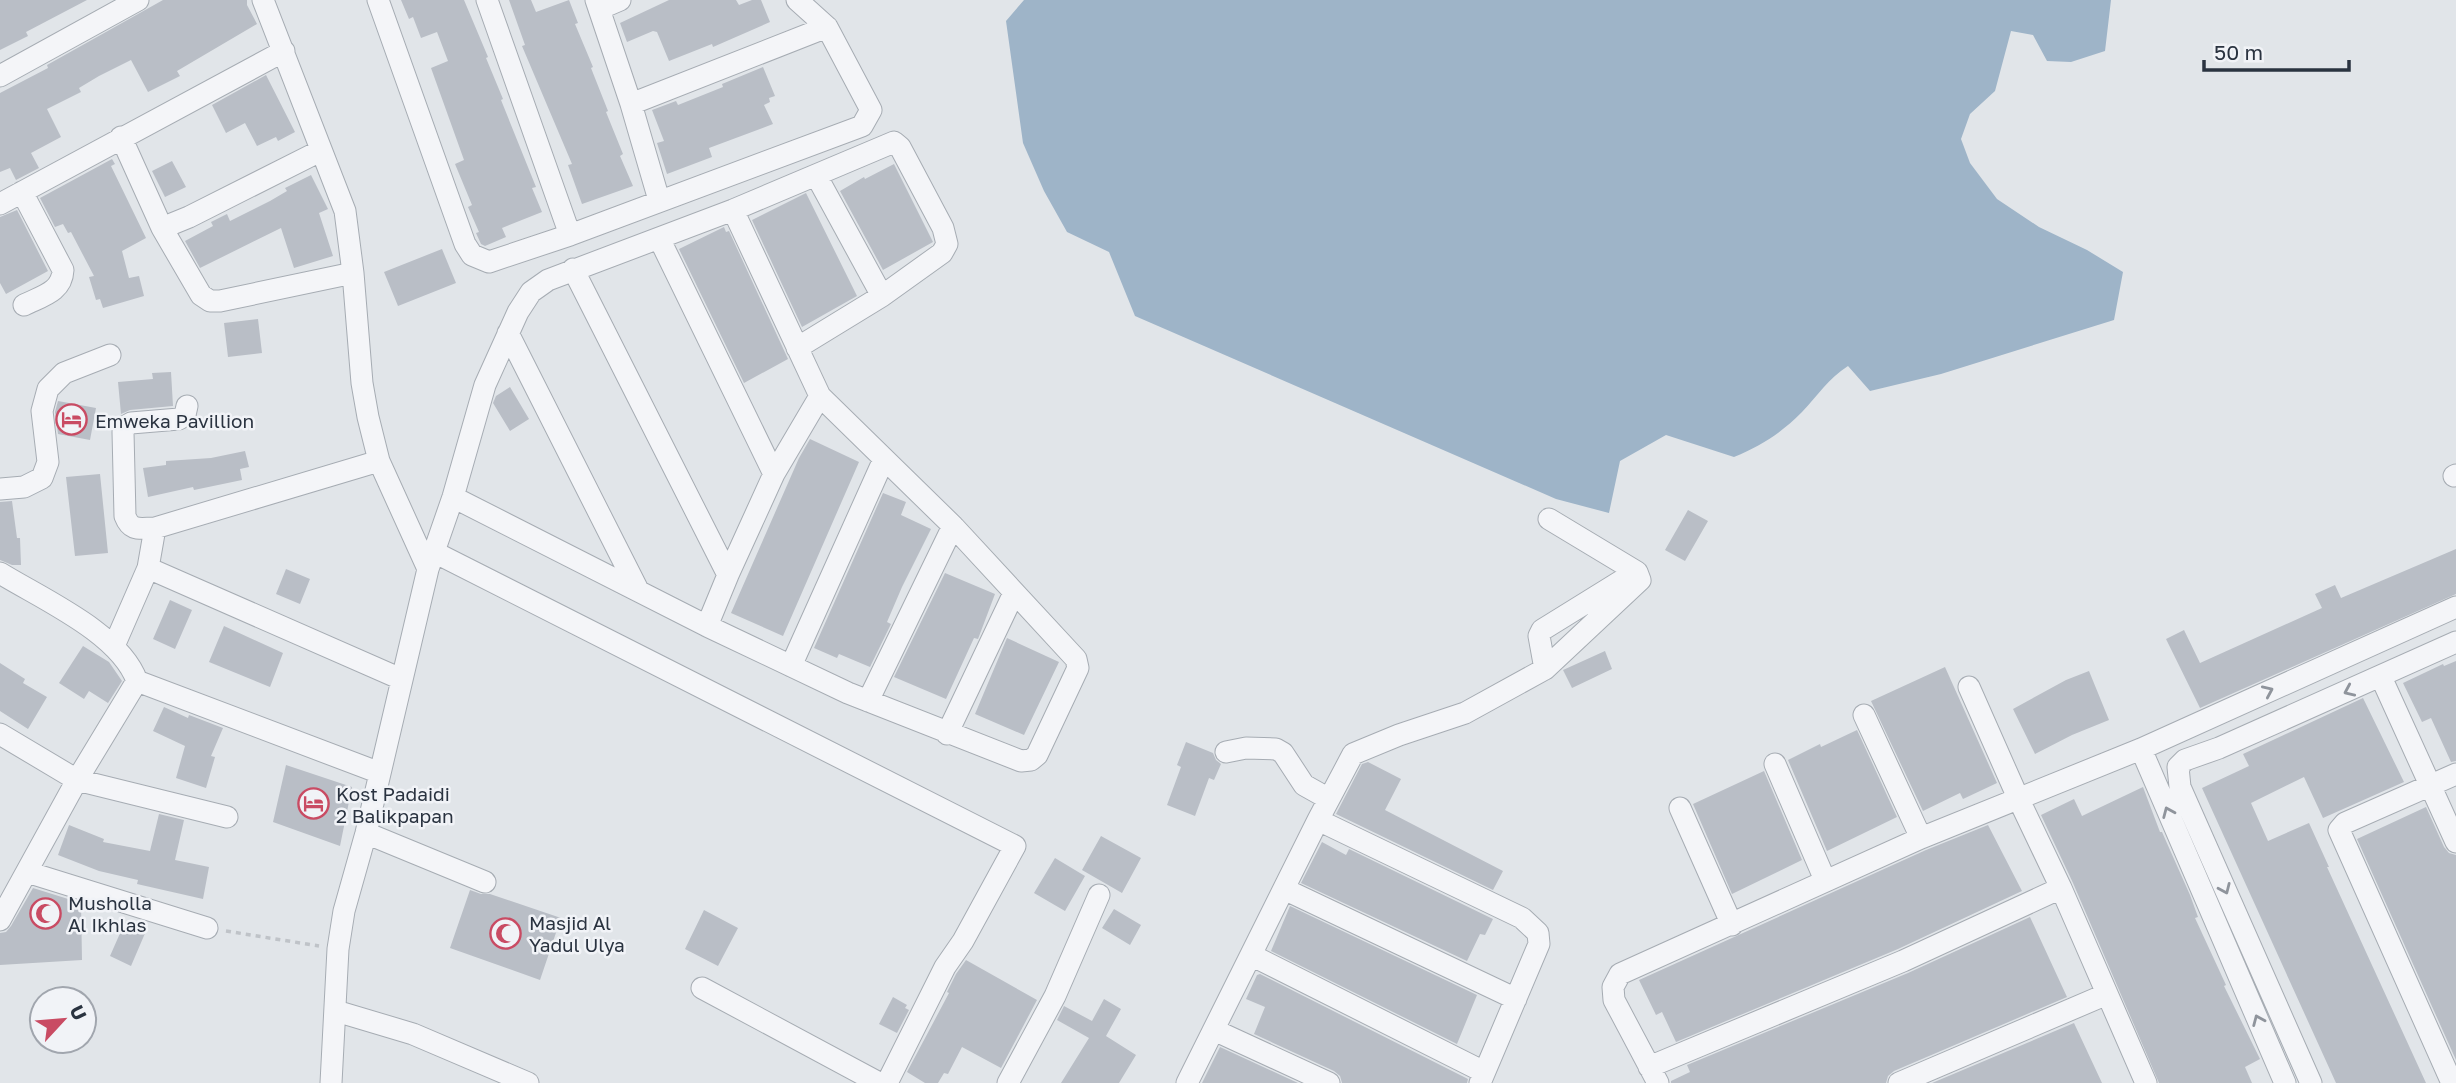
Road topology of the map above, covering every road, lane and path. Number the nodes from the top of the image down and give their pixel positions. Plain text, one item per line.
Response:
1 (138, 0) edge
2 (263, 0) edge
3 (378, 0) edge
4 (487, 0) edge
5 (620, 0) edge
6 (797, 0) edge
7 (598, 4) edge
8 (827, 27) junction
9 (284, 51) junction
10 (0, 76) edge
11 (631, 104) junction
12 (121, 137) junction
13 (320, 150) junction
14 (816, 175) junction
15 (22, 192) junction
16 (659, 201) junction
17 (0, 204) edge
18 (733, 210) junction
19 (162, 228) junction
20 (570, 235) junction
21 (659, 238) junction
22 (573, 269) junction
23 (354, 273) junction
24 (882, 296) junction
25 (24, 305) dead end
26 (508, 333) junction
27 (797, 348) junction
28 (110, 355) dead end
29 (820, 396) junction
30 (187, 405) dead end
31 (884, 459) junction
32 (379, 461) junction
33 (775, 474) junction
34 (0, 489) edge
35 (453, 497) junction
36 (1549, 519) dead end
37 (953, 526) junction
38 (155, 527) junction
39 (431, 561) junction
40 (148, 568) junction
41 (1637, 572) junction
42 (0, 573) edge
43 (728, 575) junction
44 (637, 588) junction
45 (1014, 593) junction
46 (2456, 607) edge
47 (707, 626) junction
48 (2456, 642) edge
49 (114, 646) junction
50 (790, 666) junction
51 (1545, 669) junction
52 (2381, 677) junction
53 (401, 679) junction
54 (138, 681) junction
55 (1969, 687) dead end
56 (868, 701) junction
57 (1864, 715) dead end
58 (2206, 718) junction
59 (0, 734) edge
60 (947, 734) junction
61 (2219, 748) junction
62 (2141, 750) junction
63 (1226, 752) dead end
64 (1775, 764) dead end
65 (380, 773) junction
66 (2456, 774) edge
67 (77, 780) junction
68 (2431, 786) junction
69 (1319, 794) junction
70 (2019, 800) junction
71 (1680, 808) dead end
72 (227, 817) dead end
73 (1318, 820) junction
74 (366, 833) junction
75 (1921, 838) junction
76 (2204, 841) junction
77 (2456, 842) edge
78 (2184, 850) junction
79 (27, 872) junction
80 (1825, 880) junction
81 (485, 882) dead end
82 (2061, 888) junction
83 (1284, 889) junction
84 (1099, 895) dead end
85 (0, 920) edge
86 (1732, 925) junction
87 (207, 928) joint
88 (338, 949) junction
89 (1251, 955) junction
90 (702, 988) dead end
91 (2107, 994) junction
92 (1516, 999) junction
93 (336, 1011) junction
94 (1214, 1030) junction
95 (1654, 1075) edge
96 (1482, 1078) edge
97 (331, 1083) edge
98 (528, 1083) edge
99 (879, 1083) edge
100 (887, 1083) edge
101 (1008, 1083) edge
102 (1187, 1083) edge
103 (1329, 1083) edge
104 (1899, 1083) edge
105 (2146, 1083) edge
106 (2285, 1083) edge
107 (2311, 1083) edge
108 (2452, 1083) edge

1 - 10 street
2 - 9 street
3 - 20 street
4 - 20 street
5 - 7 street
6 - 8 street
7 - 11 street
8 - 11 street
8 - 16 street
9 - 12 street
9 - 13 street
11 - 16 street
12 - 15 street
12 - 19 street
13 - 19 street
13 - 23 street
14 - 18 street
14 - 24 street
14 - 24 street
15 - 17 street
15 - 25 street
16 - 20 street
18 - 21 street
18 - 27 street
19 - 23 street
21 - 22 street
21 - 33 street
22 - 26 street
22 - 43 street
23 - 32 street
24 - 27 street
26 - 35 street
26 - 44 street
27 - 29 street
28 - 34 street
29 - 31 street
29 - 33 street
30 - 38 street
31 - 37 street
31 - 50 street
32 - 38 street
32 - 39 street
33 - 43 street
35 - 39 street
35 - 44 street
36 - 41 street
37 - 45 street
37 - 56 street
38 - 40 street
39 - 53 street
39 - 100 street
40 - 49 street
40 - 53 street
41 - 51 street
41 - 51 street
42 - 49 street
43 - 47 street
44 - 47 street
45 - 60 street
45 - 60 street
58 -> 46 street
47 - 50 street
48 - 52 street
49 - 54 street
50 - 56 street
51 - 69 street
52 -> 61 street
52 - 68 street
53 - 65 street
54 - 65 street
54 - 67 street
55 - 70 street
56 - 60 street
57 - 75 street
58 - 61 street
58 - 62 street
59 - 67 street
61 - 76 street
62 - 70 street
78 -> 62 street
63 - 69 street
64 - 80 street
65 - 74 street
66 - 68 street
67 - 72 street
67 - 79 street
68 - 77 street
68 - 108 street
69 - 73 street
70 - 75 street
70 - 82 street
71 - 86 street
73 - 83 street
73 - 92 street
74 - 81 street
74 - 88 street
75 - 80 street
76 - 78 street
76 -> 107 street
106 -> 78 street
79 - 85 street
79 - 87 street
80 - 86 street
82 - 91 street
82 - 95 street
83 - 89 street
83 - 92 street
84 - 101 street
86 - 95 street
87 - 88 path
88 - 93 street
89 - 94 street
89 - 96 street
90 - 99 street
91 - 104 street
91 - 105 street
92 - 96 street
93 - 97 street
93 - 98 street
94 - 102 street
94 - 103 street

